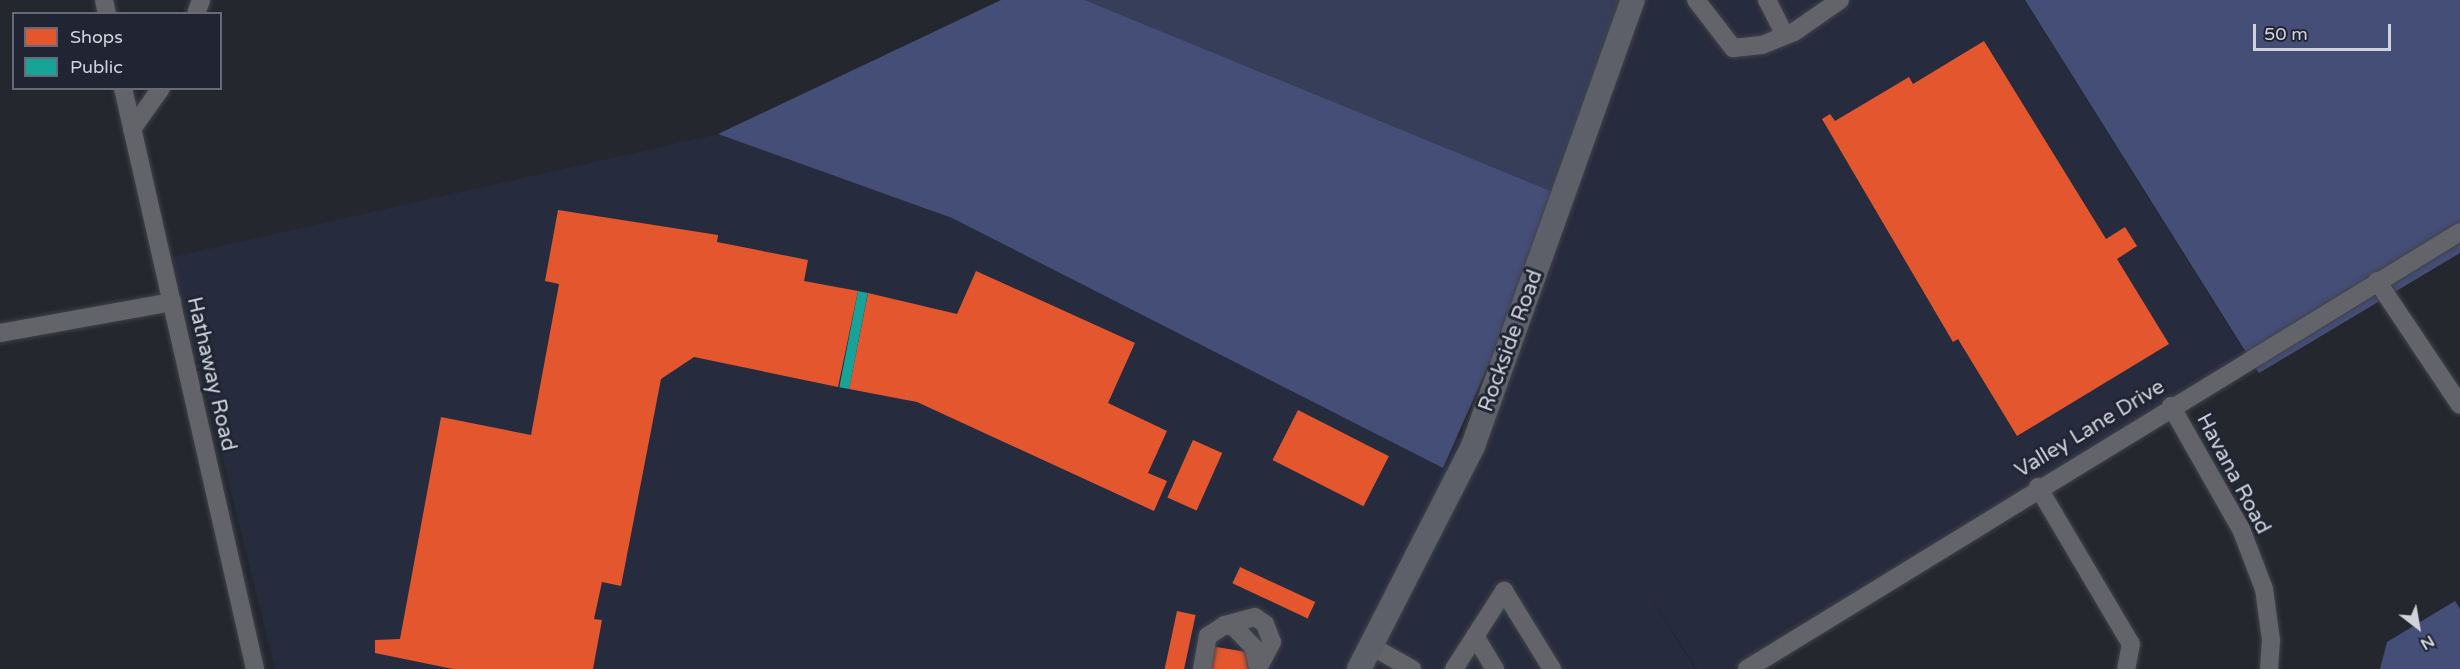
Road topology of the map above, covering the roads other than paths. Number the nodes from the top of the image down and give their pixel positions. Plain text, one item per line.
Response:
1 (1633, 0) edge
2 (1696, 0) edge
3 (1767, 0) edge
4 (1840, 0) edge
5 (1785, 35) junction
6 (123, 90) edge
7 (160, 90) edge
8 (132, 129) junction
9 (2460, 232) edge
10 (2377, 281) junction
11 (172, 303) junction
12 (0, 333) edge
13 (2460, 405) edge
14 (2171, 406) junction
15 (2038, 487) junction
16 (1475, 636) junction
17 (1371, 646) junction
18 (255, 669) edge
19 (1202, 669) edge
20 (1258, 669) edge
21 (1359, 669) edge
22 (1412, 669) edge
23 (1454, 669) edge
24 (1495, 669) edge
25 (1552, 669) edge
26 (1747, 669) edge
27 (2126, 669) edge
28 (2269, 669) edge

1 - 17 main road, Rockside Road
2 - 5 street
3 - 5 street
4 - 5 street
6 - 8 street, Hathaway Road
7 - 8 street
8 - 11 street, Hathaway Road
9 - 10 street, Valley Lane Drive
10 - 13 street
10 - 14 street, Valley Lane Drive
11 - 12 street
11 - 18 street, Hathaway Road
14 - 15 street, Valley Lane Drive
14 - 28 street, Havana Road
15 - 26 street, Valley Lane Drive
15 - 27 street
16 - 23 street
16 - 24 street
16 - 25 street
17 - 21 main road, Rockside Road
17 - 22 street
19 - 20 street

